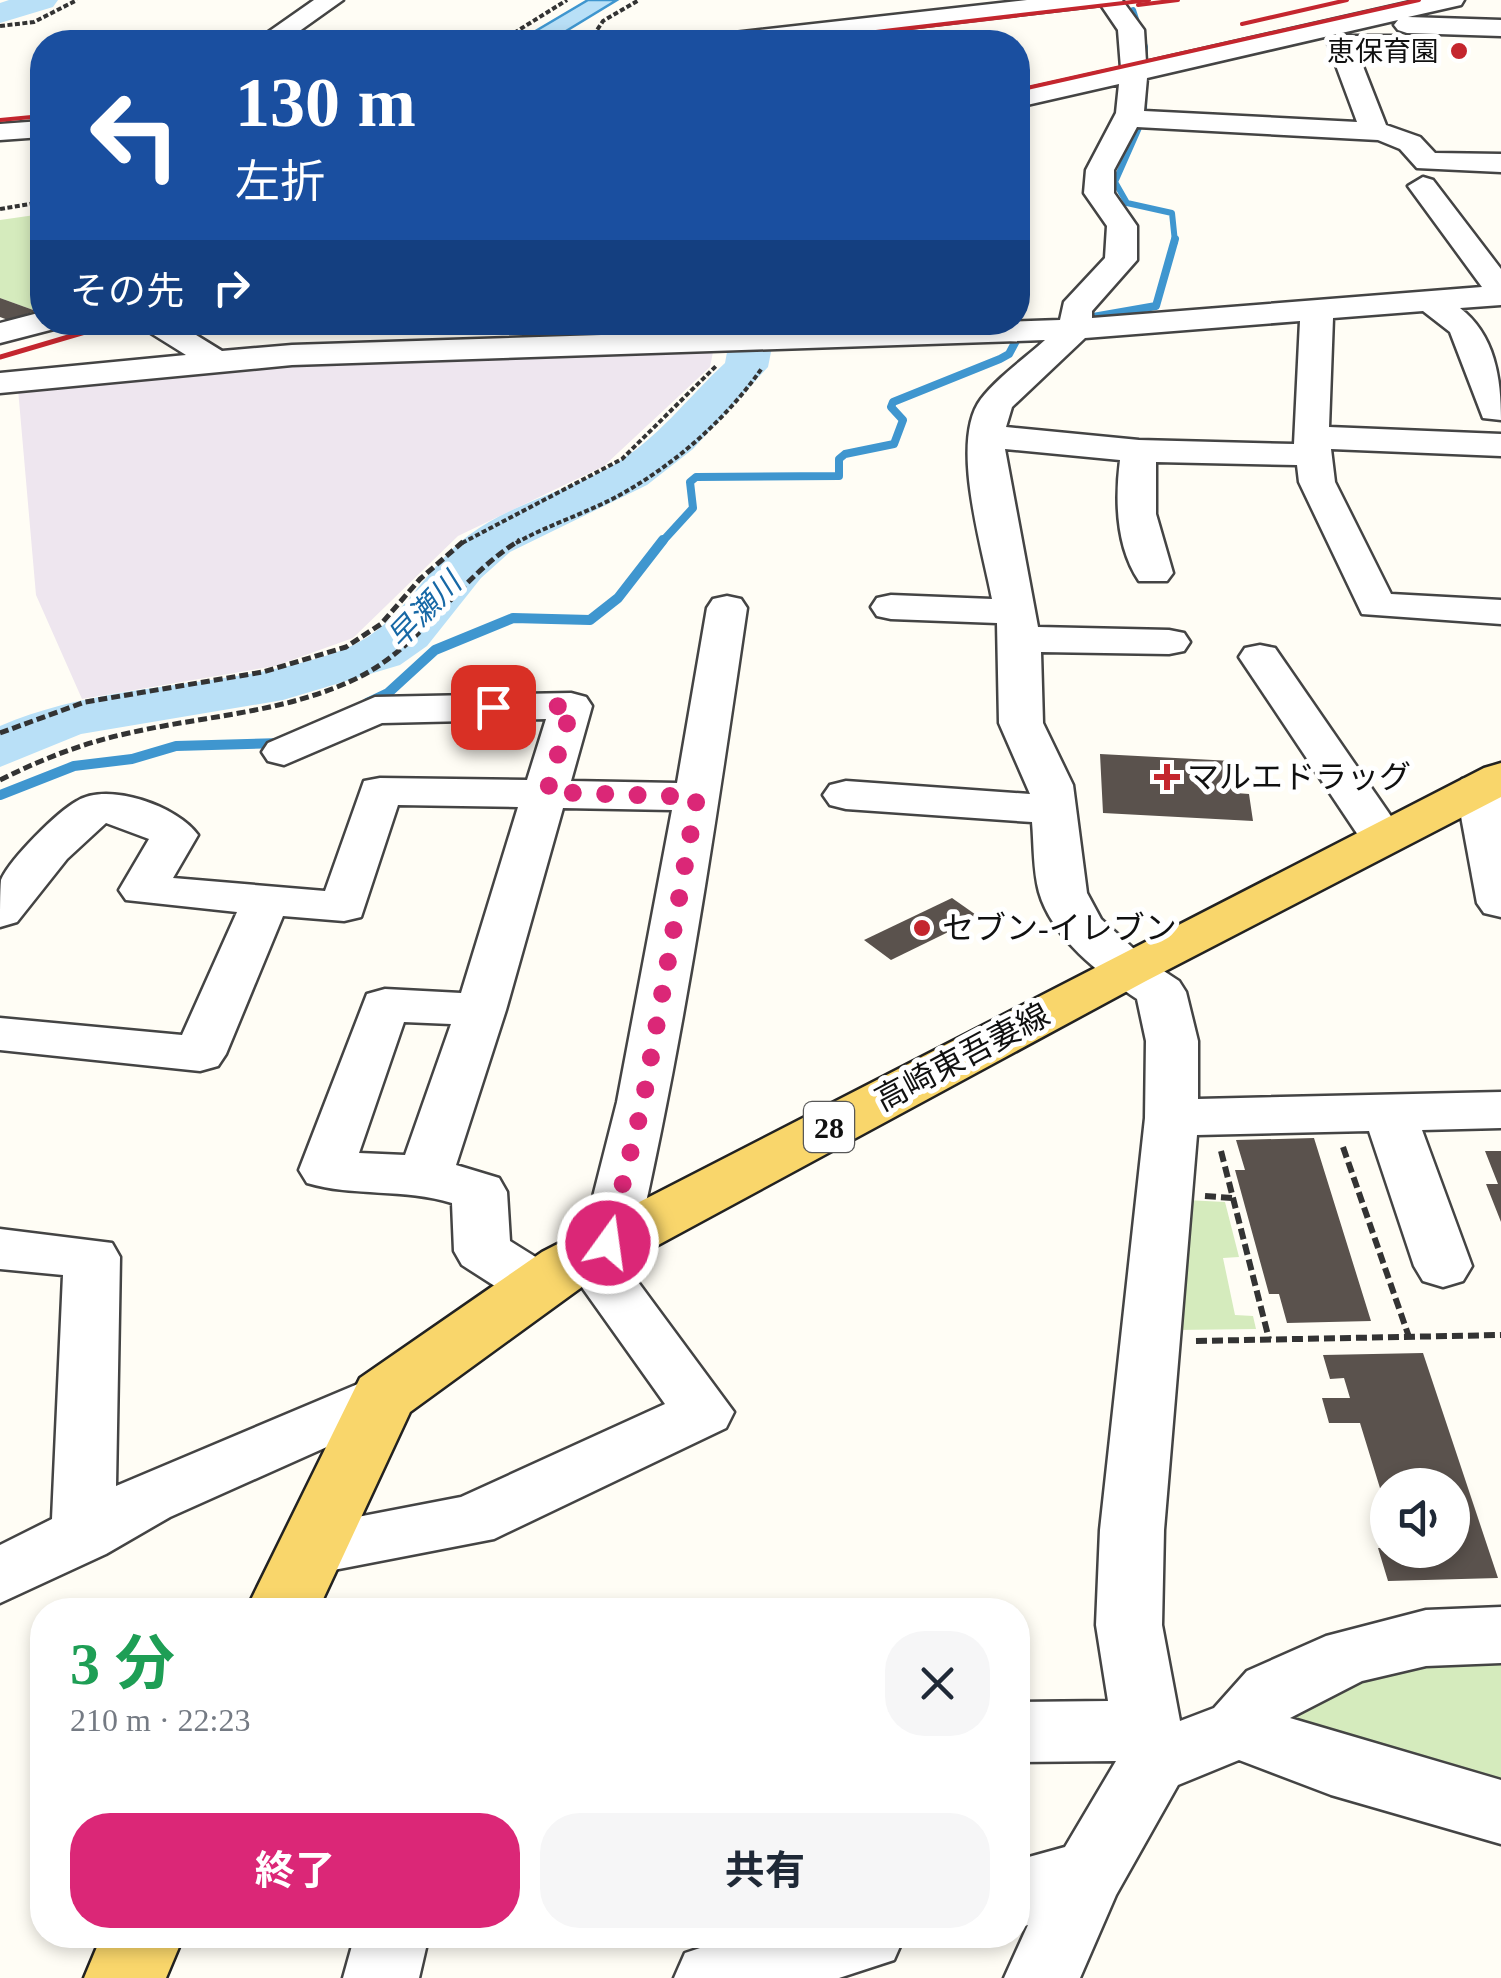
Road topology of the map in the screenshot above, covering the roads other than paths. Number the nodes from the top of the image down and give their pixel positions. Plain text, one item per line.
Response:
1 (331, 0) edge
2 (1452, 0) edge
3 (1108, 4) edge
4 (992, 20) junction
5 (1357, 20) junction
6 (1386, 24) junction
7 (1501, 28) edge
8 (285, 30) edge
9 (871, 30) edge
10 (940, 30) edge
11 (1134, 71) junction
12 (1030, 96) edge
13 (30, 110) edge
14 (0, 112) edge
15 (1128, 118) junction
16 (30, 129) edge
17 (0, 132) edge
18 (1375, 132) junction
19 (1501, 163) edge
20 (1423, 186) dead end
21 (1501, 293) edge
22 (1426, 298) junction
23 (1317, 308) junction
24 (30, 325) edge
25 (1076, 329) junction
26 (1030, 331) edge
27 (0, 333) edge
28 (170, 335) edge
29 (251, 335) edge
30 (502, 335) edge
31 (943, 335) edge
32 (513, 347) junction
33 (205, 357) junction
34 (0, 383) edge
35 (1498, 428) edge
36 (986, 436) junction
37 (1450, 443) junction
38 (1312, 446) junction
39 (1139, 451) junction
40 (1467, 484) dead end
41 (1153, 573) dead end
42 (890, 607) dead end
43 (727, 608) dead end
44 (1501, 612) edge
45 (1018, 625) junction
46 (1169, 642) dead end
47 (1260, 657) dead end
48 (284, 752) dead end
49 (1490, 783) edge
50 (547, 792) junction
51 (846, 795) dead end
52 (697, 797) junction
53 (1056, 810) junction
54 (1383, 838) junction
55 (15, 872) edge
56 (266, 900) junction
57 (1501, 903) edge
58 (0, 912) edge
59 (1127, 969) junction
60 (481, 1010) junction
61 (0, 1034) edge
62 (1501, 1110) edge
63 (1389, 1112) junction
64 (1194, 1126) junction
65 (424, 1175) junction
66 (0, 1249) edge
67 (578, 1262) junction
68 (1443, 1266) dead end
69 (384, 1396) junction
70 (83, 1536) junction
71 (313, 1548) junction
72 (0, 1576) edge
73 (288, 1598) edge
74 (1501, 1636) edge
75 (1238, 1729) junction
76 (1030, 1733) edge
77 (1150, 1747) junction
78 (1501, 1812) edge
79 (1089, 1874) junction
80 (1030, 1891) edge
81 (138, 1948) edge
82 (388, 1948) edge
83 (799, 1948) edge
84 (740, 1959) edge
85 (125, 1978) edge
86 (380, 1978) edge
87 (1042, 1978) edge

1 - 8 street
2 - 5 street
3 - 4 street
3 - 11 street
4 - 9 street
4 - 10 street
5 - 6 street
5 - 11 street
6 - 7 street
6 - 18 street
11 - 12 street
11 - 15 street
13 - 14 street
15 - 18 street
15 - 25 street
16 - 17 street
18 - 19 street
20 - 21 street
21 - 22 street
22 - 23 street
22 - 35 street
23 - 25 street
23 - 38 street
24 - 27 street
25 - 26 street
25 - 36 street
28 - 33 street
29 - 33 street
30 - 32 street
31 - 32 street
32 - 33 street
33 - 34 street
35 - 37 street
36 - 39 street
36 - 45 street
37 - 38 street
37 - 40 street
38 - 39 street
38 - 44 street
39 - 41 street
42 - 45 street
43 - 52 street
45 - 46 street
45 - 53 street
47 - 54 street
48 - 50 street
49 - 54 main road, 高崎東吾妻線 / 28
49 - 57 street
50 - 52 street
50 - 56 street
50 - 60 street
51 - 53 street
52 - 67 street
53 - 59 street
54 - 59 main road, 高崎東吾妻線 / 28
55 - 56 street
55 - 58 street
56 - 61 street
59 - 64 street
59 - 67 main road, 高崎東吾妻線 / 28
60 - 65 street
60 - 65 street
62 - 63 street
63 - 64 street
63 - 68 street
64 - 77 street
65 - 67 street
66 - 70 street
67 - 69 main road, 高崎東吾妻線 / 28
67 - 71 street
69 - 70 street
69 - 71 main road, 高崎東吾妻線 / 28
70 - 72 street
71 - 73 main road, 高崎東吾妻線 / 28
74 - 75 street
75 - 77 street
75 - 78 street
76 - 77 street
77 - 79 street
79 - 80 street
79 - 87 street
81 - 85 main road
82 - 86 street
83 - 84 street

